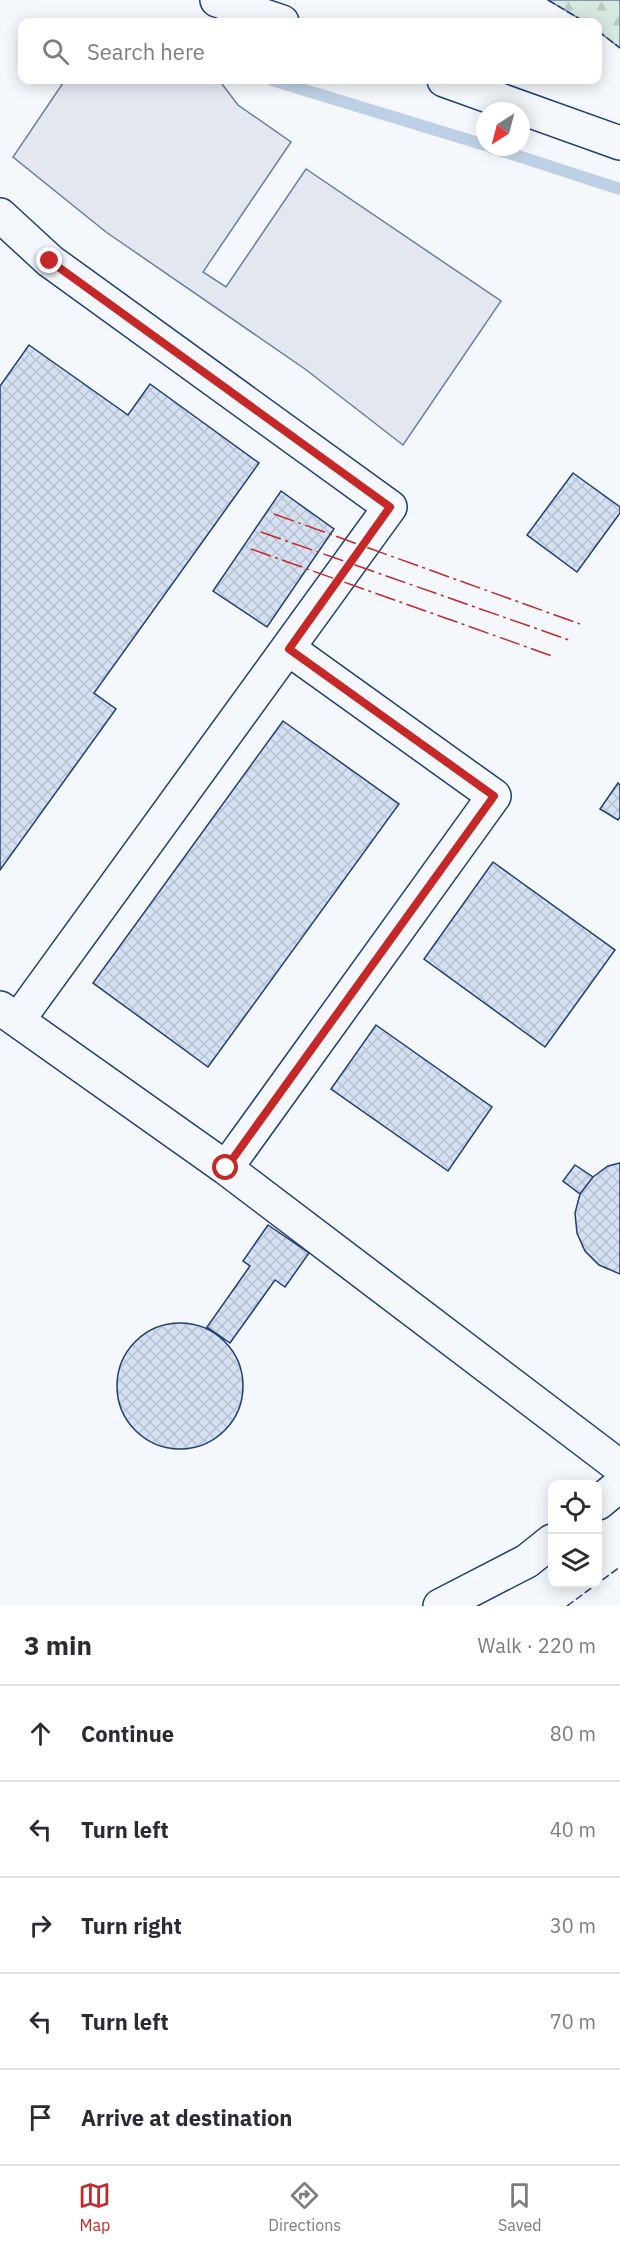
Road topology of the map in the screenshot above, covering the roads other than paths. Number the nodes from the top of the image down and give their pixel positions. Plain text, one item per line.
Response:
1 (217, 0) edge
2 (270, 18) edge
3 (455, 84) edge
4 (620, 143) edge
5 (0, 215) edge
6 (289, 649) junction
7 (9, 1014) edge
8 (226, 1168) junction
9 (620, 1467) edge
10 (620, 1485) edge
11 (602, 1499) edge
12 (548, 1544) edge
13 (440, 1606) edge

1 - 2 lane
3 - 4 lane
5 - 6 lane
6 - 7 lane
6 - 8 lane
7 - 8 lane
8 - 9 lane
10 - 11 lane
12 - 13 lane

